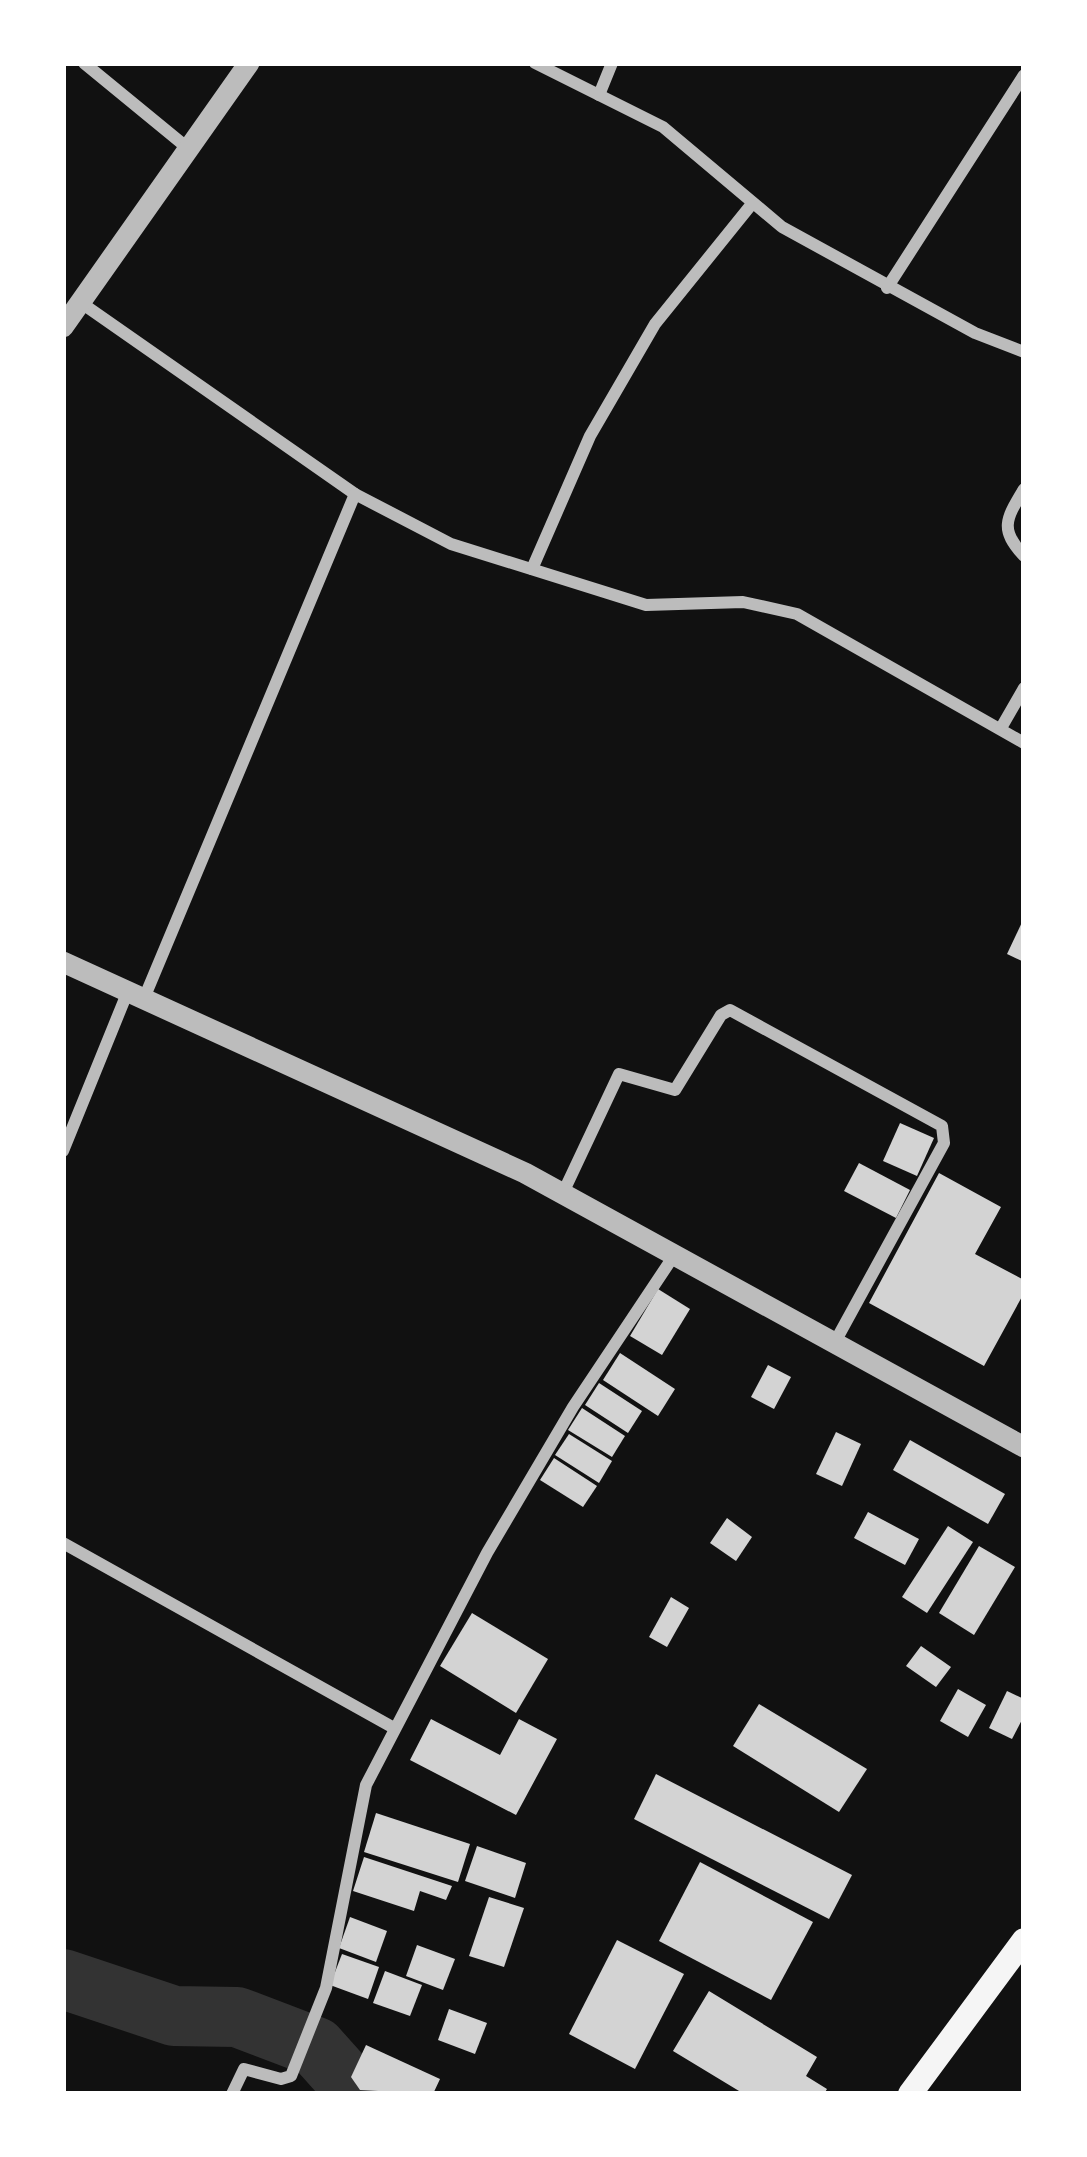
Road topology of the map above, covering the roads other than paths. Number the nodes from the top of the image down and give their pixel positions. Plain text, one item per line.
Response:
1 (84, 63) edge
2 (249, 63) edge
3 (535, 63) edge
4 (612, 63) edge
5 (1024, 75) edge
6 (599, 95) junction
7 (190, 150) junction
8 (752, 205) junction
9 (887, 288) junction
10 (80, 302) junction
11 (63, 327) edge
12 (1024, 352) edge
13 (1024, 488) edge
14 (355, 494) junction
15 (1024, 556) edge
16 (532, 569) junction
17 (1024, 688) edge
18 (1001, 728) junction
19 (1024, 743) edge
20 (63, 962) edge
21 (137, 993) junction
22 (63, 1151) edge
23 (562, 1196) junction
24 (675, 1254) junction
25 (835, 1342) junction
26 (1024, 1447) edge
27 (63, 1544) edge
28 (394, 1727) junction
29 (1024, 1940) edge
30 (232, 2094) edge
31 (910, 2094) edge

1 - 7 street
2 - 7 street
3 - 6 street
4 - 6 street
5 - 9 street
6 - 8 street
7 - 10 street
8 - 9 street
8 - 16 street
9 - 12 street
10 - 11 street
10 - 14 street
13 - 15 street
14 - 16 street
14 - 21 street
16 - 18 street
17 - 18 street
18 - 19 street
20 - 21 street
21 - 22 street
21 - 23 street
23 - 24 street
23 - 25 street
24 - 25 street
24 - 28 street
25 - 26 street
27 - 28 street
28 - 30 street
29 - 31 main road

